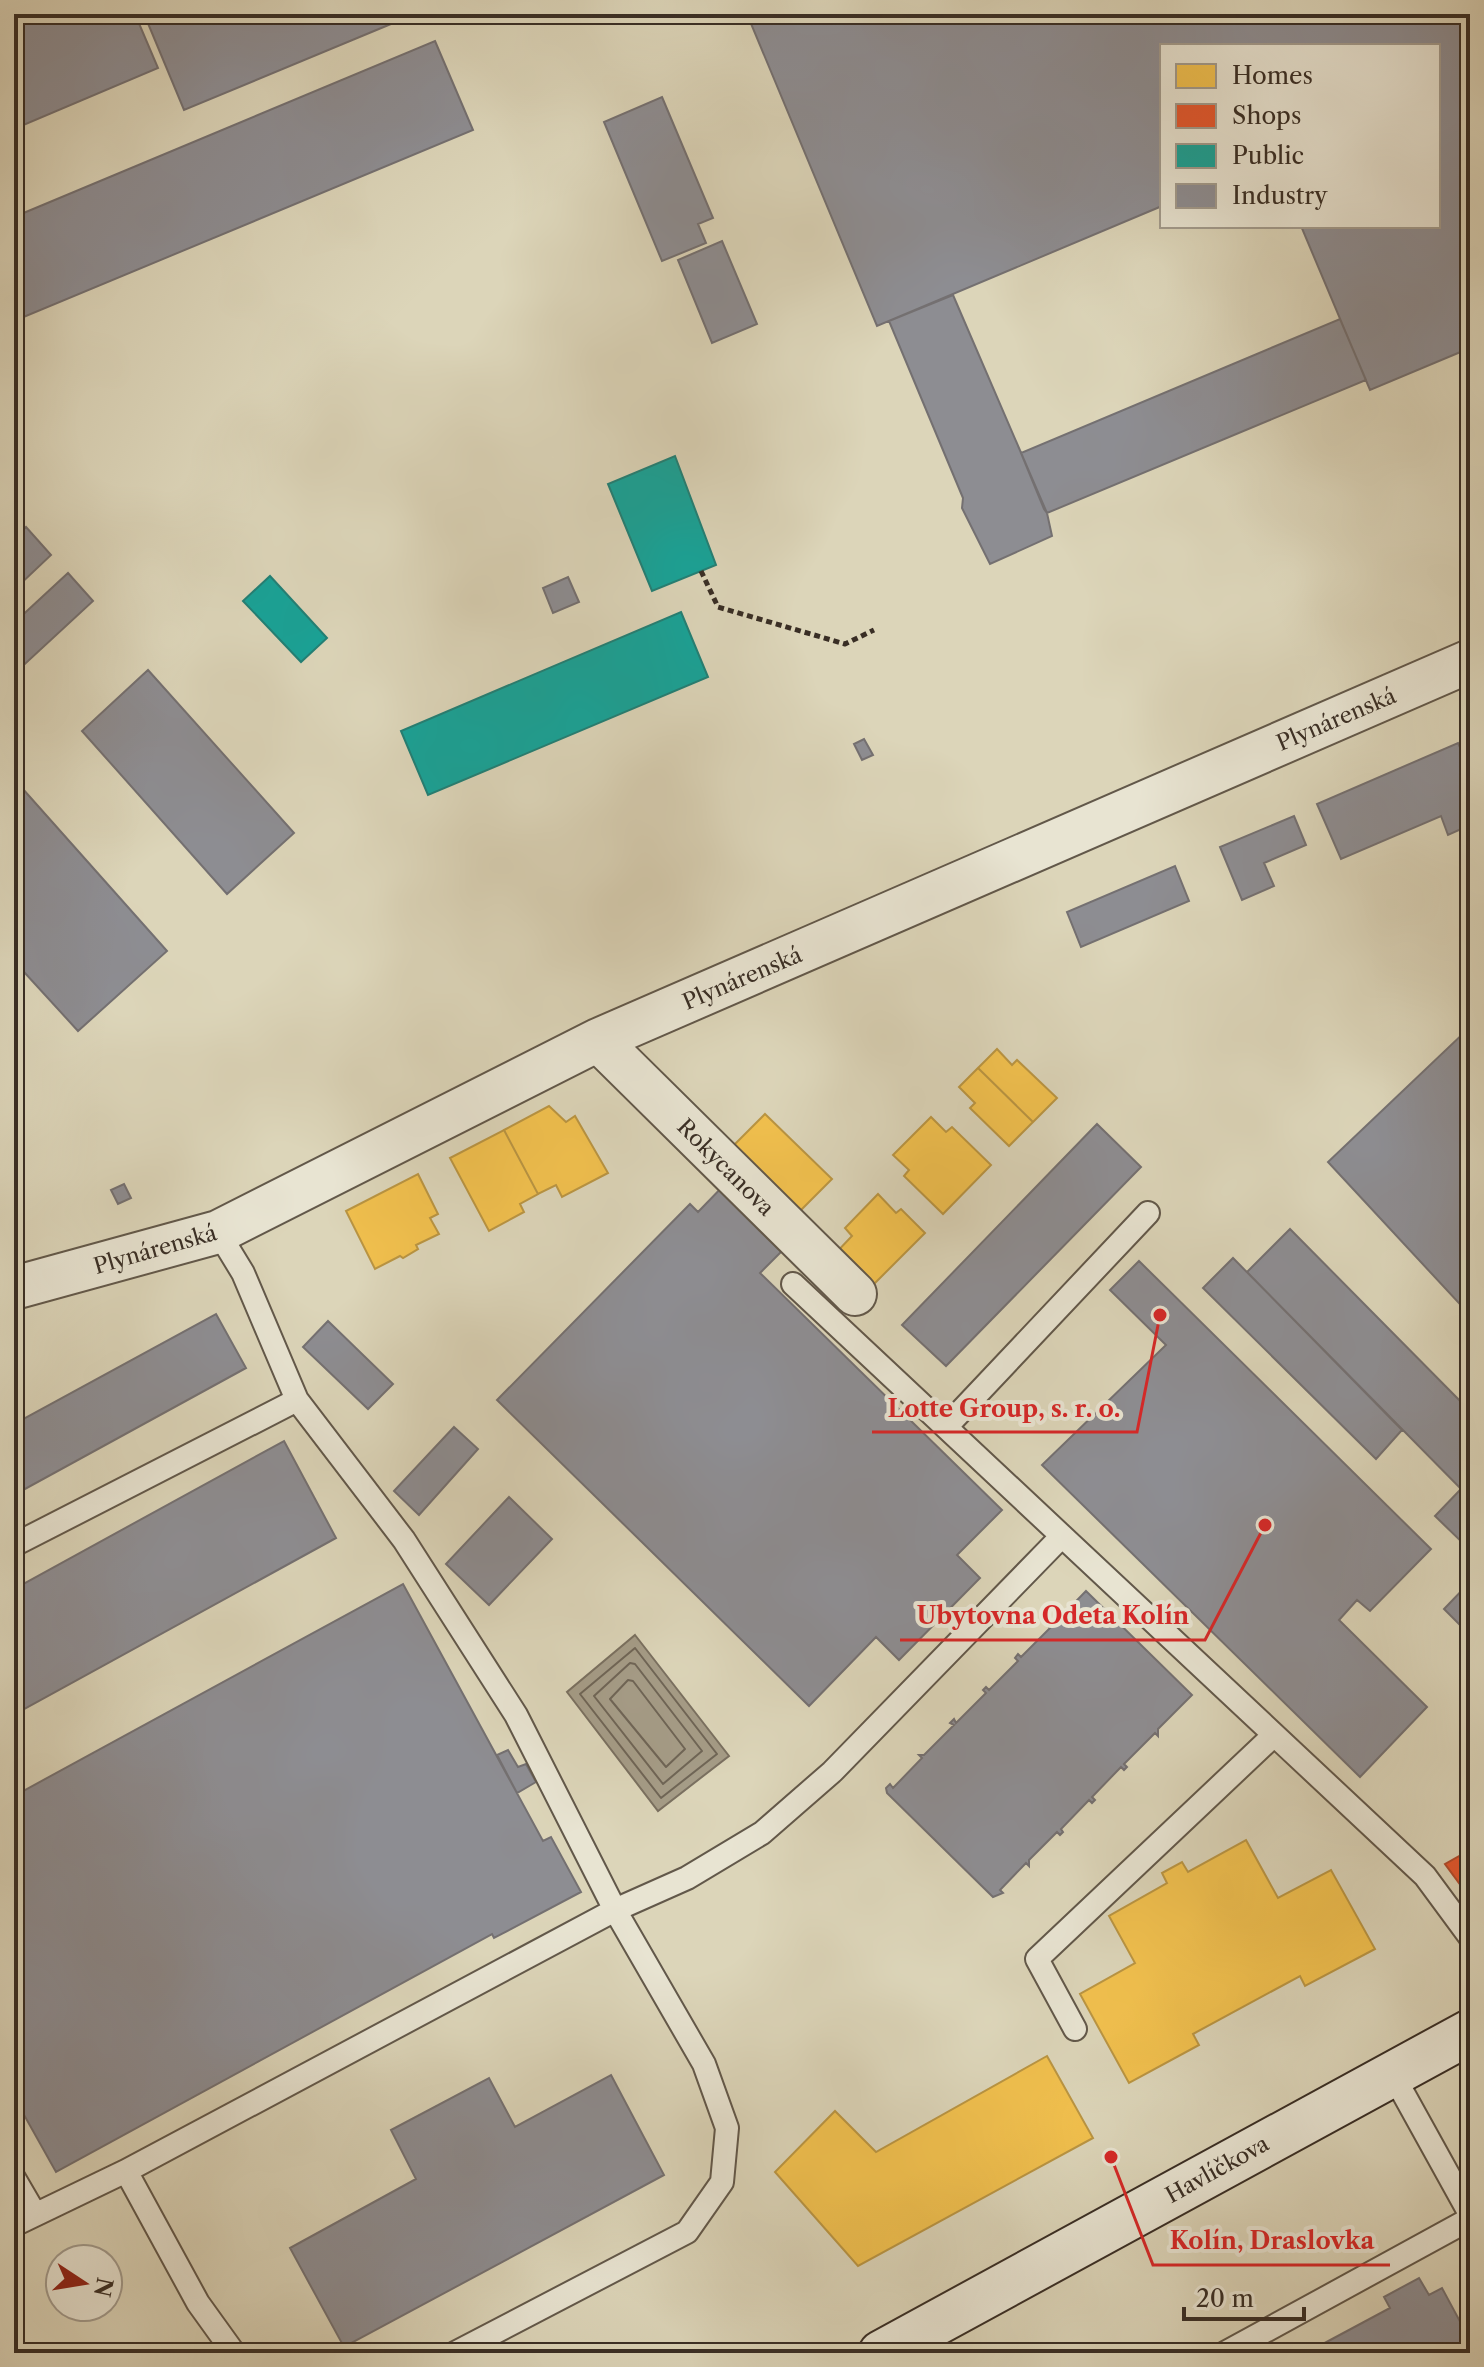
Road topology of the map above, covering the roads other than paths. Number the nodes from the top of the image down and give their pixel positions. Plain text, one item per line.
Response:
1 (1470, 661) edge
2 (598, 1040) junction
3 (1148, 1213) dead end
4 (218, 1232) junction
5 (793, 1284) dead end
6 (14, 1288) edge
7 (855, 1294) dead end
8 (297, 1400) junction
9 (946, 1427) junction
10 (1062, 1536) junction
11 (14, 1545) edge
12 (1274, 1735) junction
13 (615, 1910) junction
14 (1470, 1937) edge
15 (1075, 2029) dead end
16 (1470, 2032) edge
17 (1392, 2073) junction
18 (126, 2171) junction
19 (14, 2178) edge
20 (35, 2214) junction
21 (1470, 2217) edge
22 (14, 2225) edge
23 (234, 2353) edge
24 (455, 2353) edge
25 (881, 2353) edge
26 (1225, 2353) edge

1 - 2 street, Plynárenská
2 - 4 street, Plynárenská
2 - 7 street, Rokycanova
3 - 9 lane
4 - 6 street, Plynárenská
4 - 8 lane
5 - 9 lane
8 - 11 lane
8 - 13 lane
9 - 10 lane
10 - 12 lane
10 - 13 lane
12 - 14 lane
12 - 15 lane
13 - 18 lane
13 - 24 lane
16 - 17 street, Havlíčkova
17 - 21 lane
17 - 25 street, Havlíčkova
18 - 20 lane
18 - 23 lane
19 - 20 lane
20 - 22 lane
21 - 26 lane

